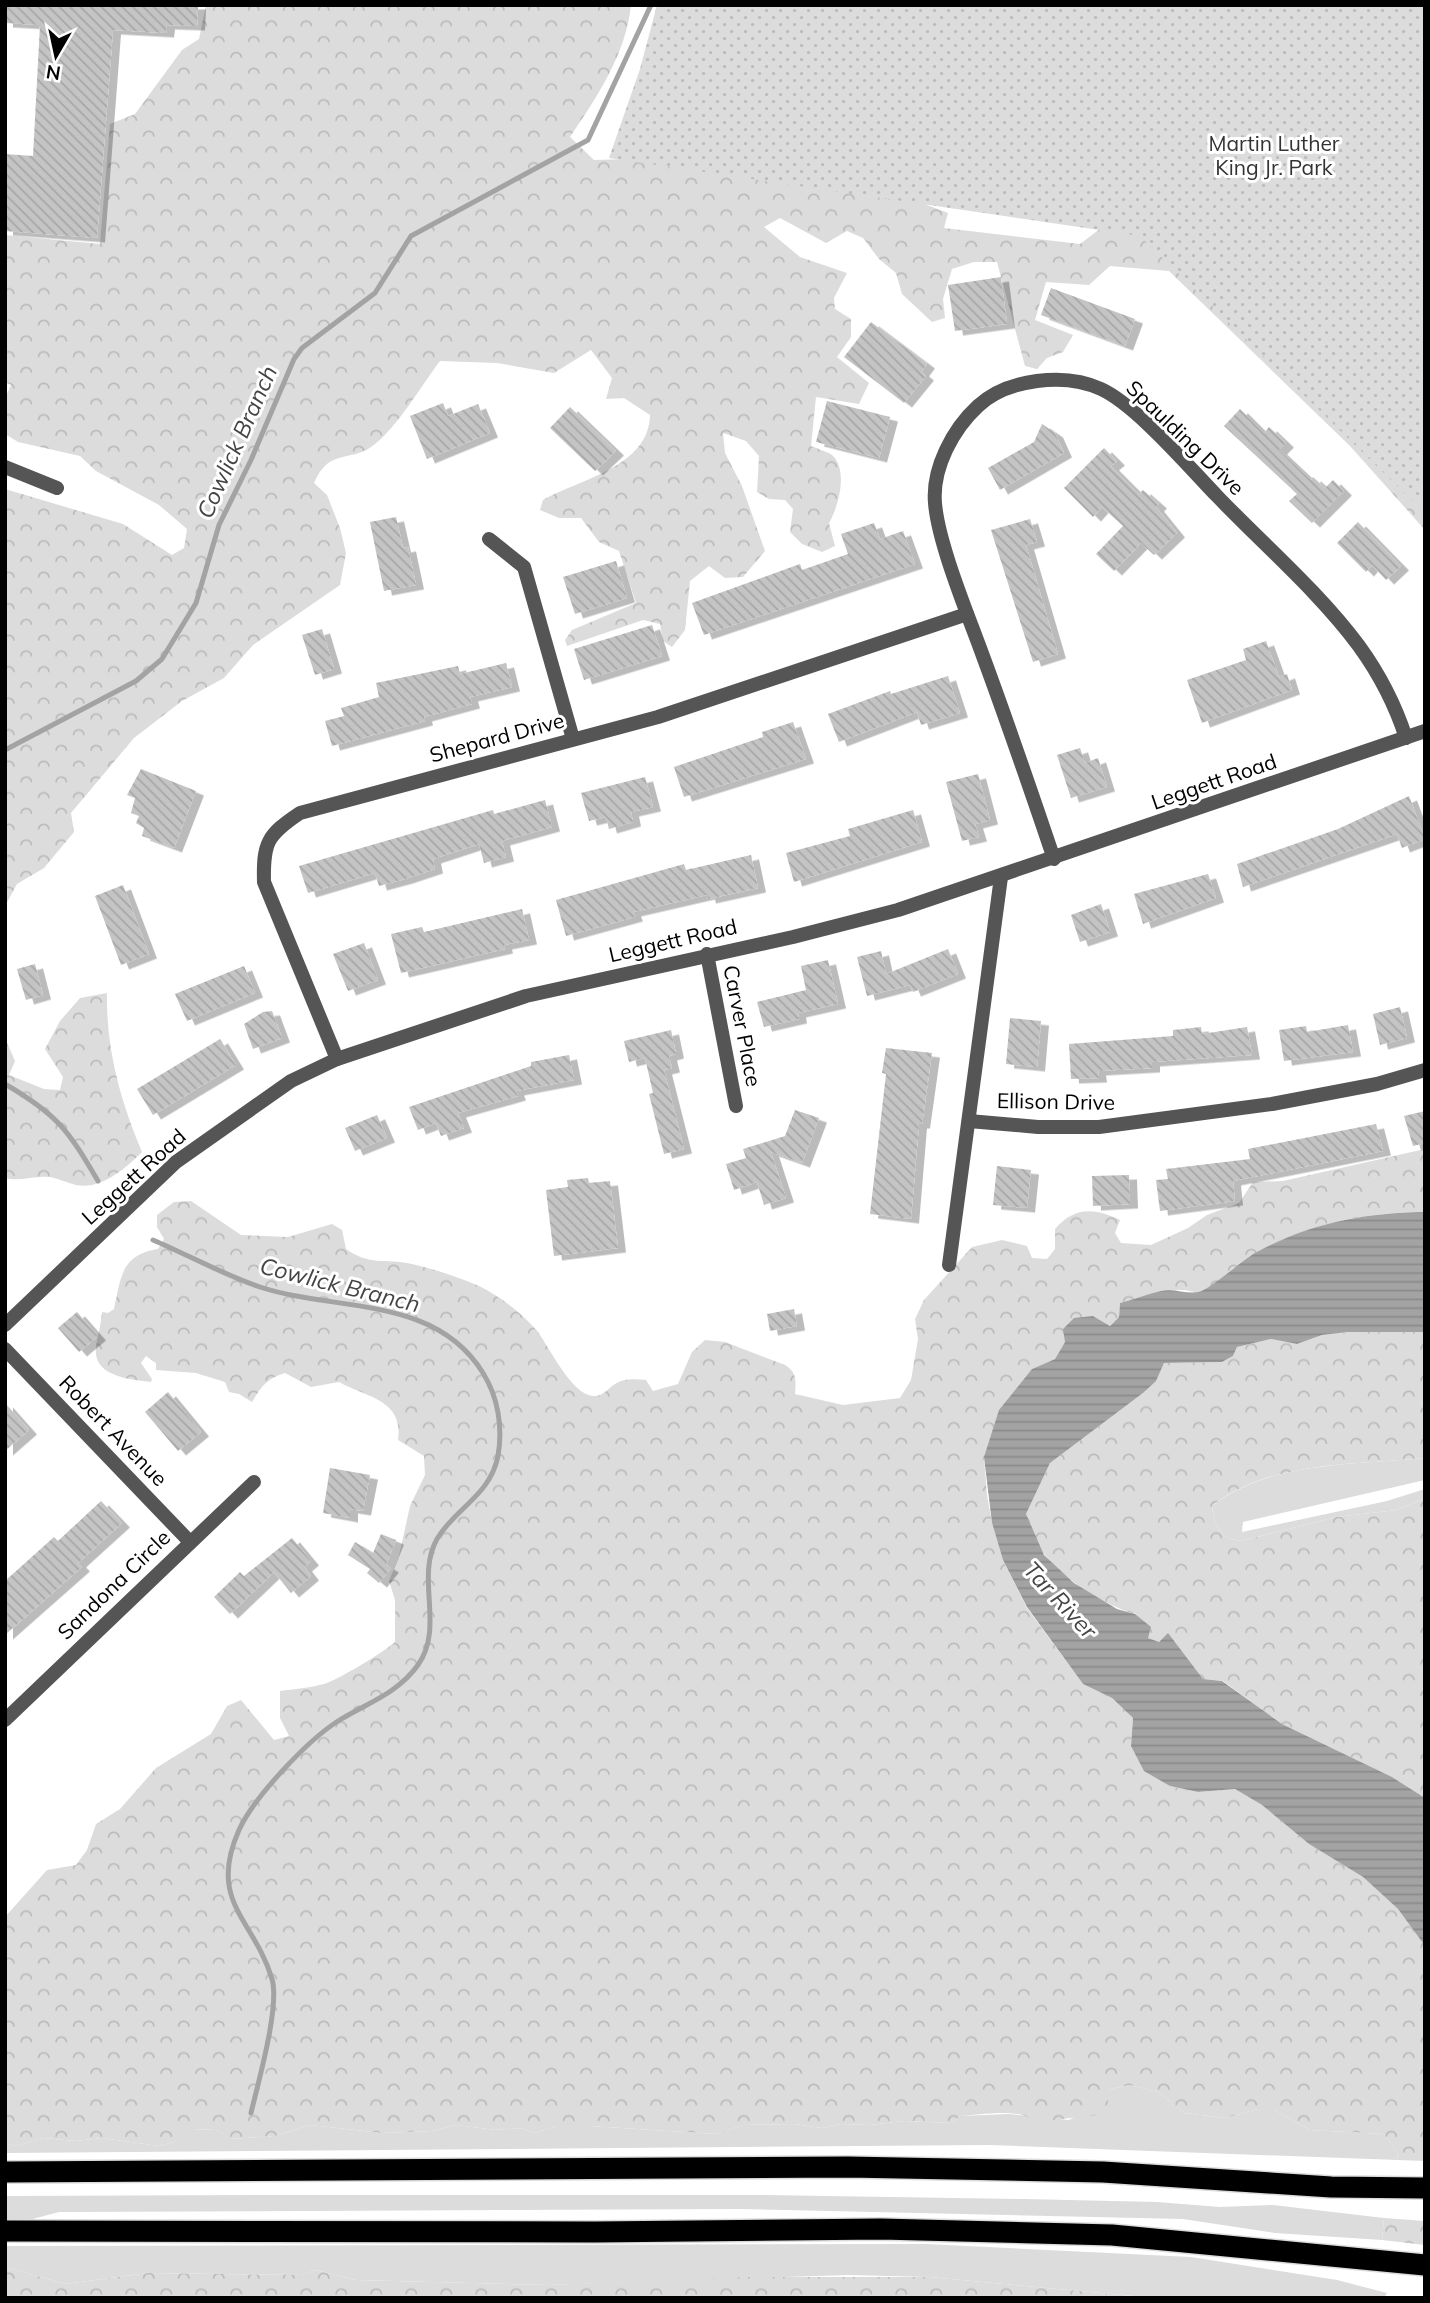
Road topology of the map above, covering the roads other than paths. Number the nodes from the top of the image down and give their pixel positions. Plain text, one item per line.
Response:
1 (5, 467) edge
2 (57, 488) dead end
3 (489, 539) dead end
4 (967, 614) junction
5 (1425, 731) edge
6 (1406, 738) junction
7 (572, 739) junction
8 (1054, 859) junction
9 (1001, 877) junction
10 (707, 954) junction
11 (337, 1059) junction
12 (1425, 1070) edge
13 (736, 1107) dead end
14 (969, 1121) junction
15 (949, 1265) dead end
16 (5, 1325) edge
17 (5, 1349) edge
18 (254, 1482) dead end
19 (190, 1542) junction
20 (5, 1720) edge
21 (5, 2172) edge
22 (1331, 2187) junction
23 (1425, 2188) edge
24 (1425, 2201) edge
25 (5, 2231) edge
26 (1367, 2258) junction
27 (1425, 2265) edge
28 (1425, 2277) edge

1 - 2 street
3 - 7 street
4 - 6 street, Spaulding Drive
4 - 7 street, Shepard Drive
4 - 8 street, Spaulding Drive
5 - 6 street, Leggett Road
6 - 8 street, Leggett Road
7 - 11 street, Shepard Drive
8 - 9 street, Leggett Road
9 - 10 street, Leggett Road
9 - 14 street, Ellison Drive
10 - 11 street, Leggett Road
10 - 13 street, Carver Place
11 - 16 street, Leggett Road
12 - 14 street, Ellison Drive
14 - 15 street
17 - 19 street, Robert Avenue
18 - 19 street, Sandona Circle
19 - 20 street, Sandona Circle
21 - 22 highway
22 - 23 highway
22 - 24 highway
25 - 26 highway
26 - 27 highway
26 - 28 highway

